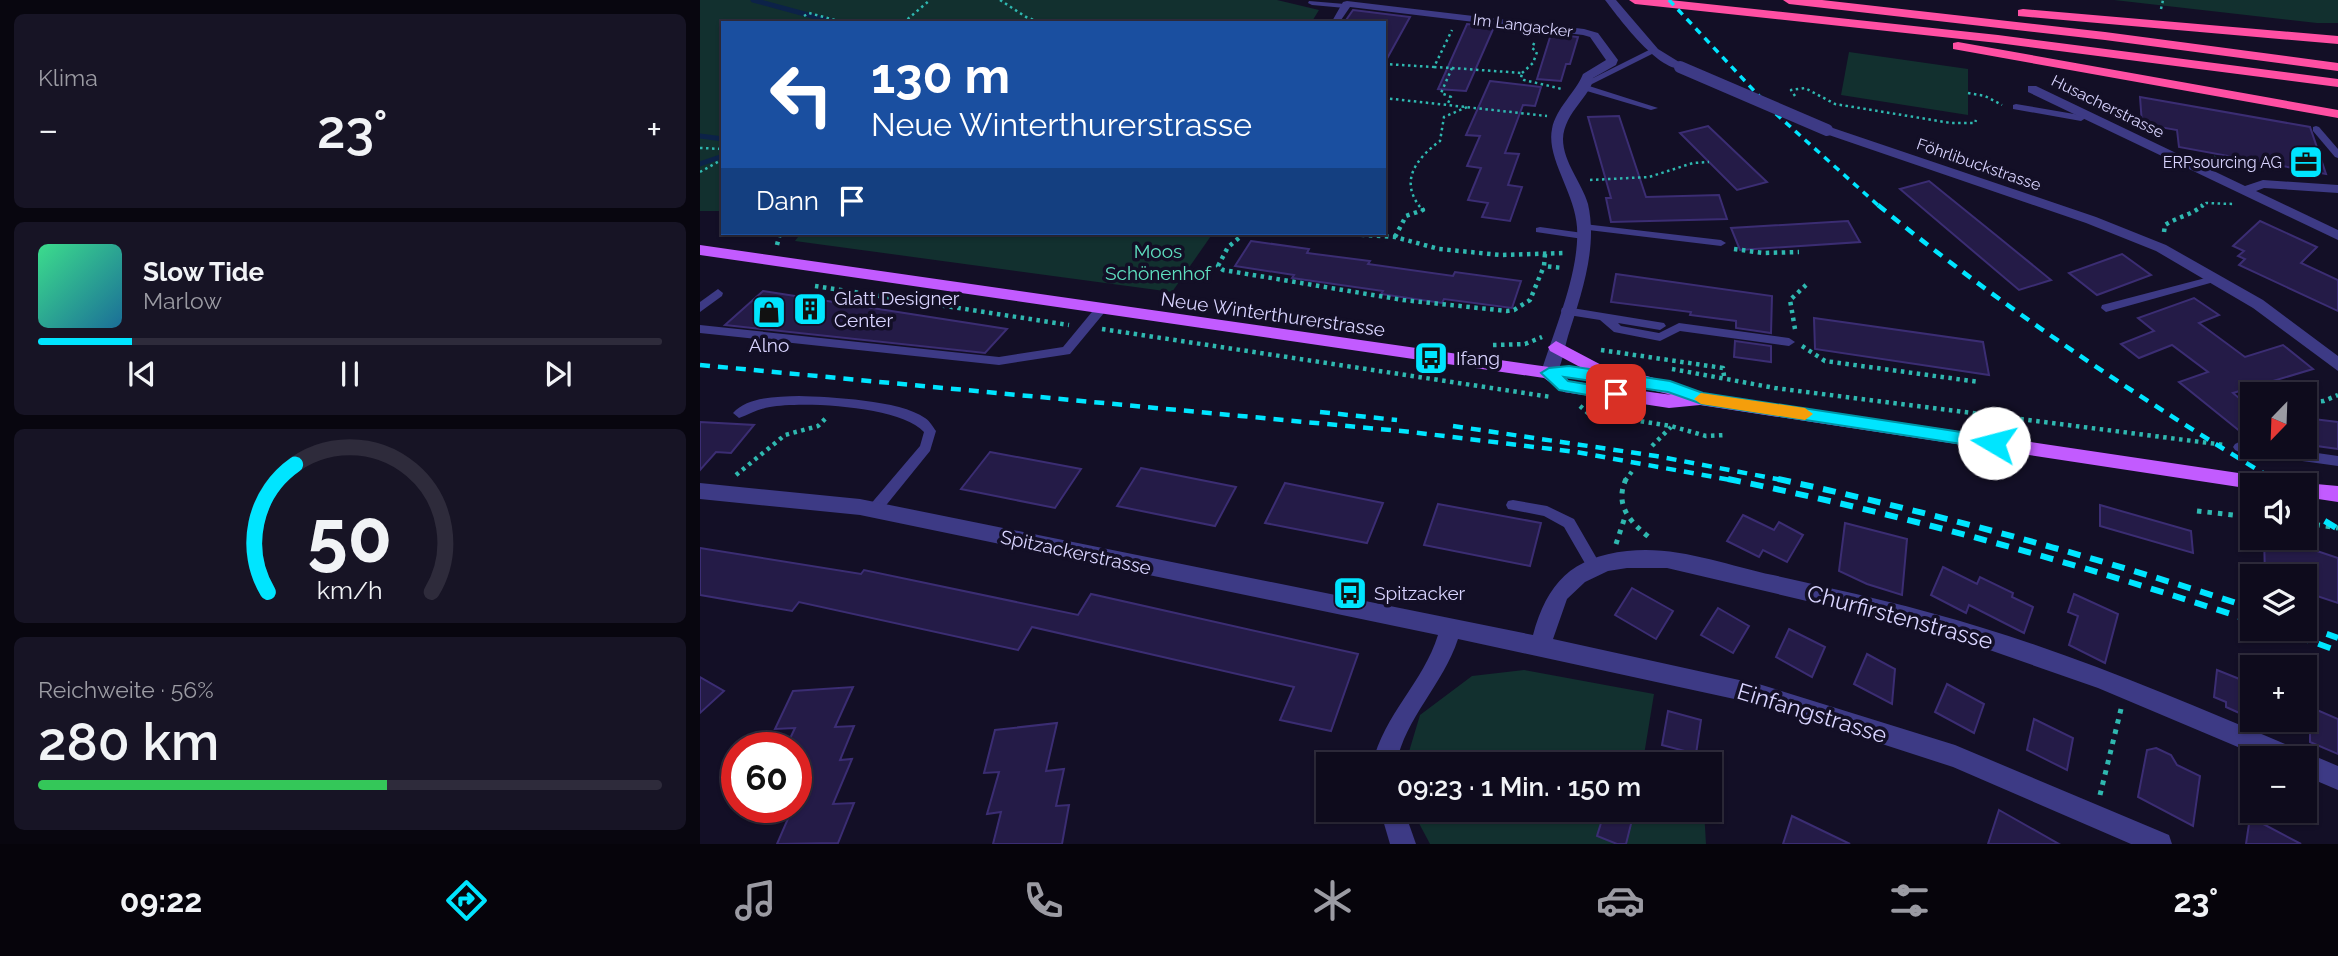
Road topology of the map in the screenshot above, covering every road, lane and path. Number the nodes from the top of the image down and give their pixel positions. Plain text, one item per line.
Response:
1 (930, 0) edge
2 (1000, 0) edge
3 (1635, 0) edge
4 (1788, 0) edge
5 (1906, 0) edge
6 (1312, 3) dead end
7 (1613, 3) edge
8 (1345, 6) junction
9 (1744, 12) junction
10 (2010, 12) junction
11 (804, 16) dead end
12 (839, 21) edge
13 (905, 21) edge
14 (1037, 21) edge
15 (1335, 21) edge
16 (1452, 30) dead end
17 (2338, 40) edge
18 (1532, 48) dead end
19 (1654, 51) junction
20 (2338, 53) edge
21 (2028, 59) junction
22 (1386, 64) edge
23 (1434, 67) junction
24 (2338, 67) edge
25 (1452, 68) junction
26 (1522, 73) junction
27 (2338, 83) edge
28 (1583, 87) junction
29 (2032, 89) dead end
30 (1968, 93) dead end
31 (1386, 98) edge
32 (1800, 100) dead end
33 (2338, 100) edge
34 (1447, 105) junction
35 (1467, 107) junction
36 (2016, 107) joint
37 (1654, 108) dead end
38 (2338, 114) edge
39 (2085, 116) junction
40 (1560, 117) junction
41 (1976, 120) dead end
42 (2316, 129) dead end
43 (700, 148) edge
44 (721, 149) edge
45 (2166, 153) junction
46 (2338, 155) edge
47 (721, 160) edge
48 (1709, 162) dead end
49 (2270, 167) dead end
50 (700, 172) edge
51 (1571, 182) junction
52 (2338, 189) edge
53 (2244, 191) junction
54 (1540, 230) dead end
55 (1583, 231) junction
56 (1243, 235) edge
57 (1366, 235) edge
58 (2338, 236) edge
59 (1395, 237) junction
60 (1721, 243) joint
61 (700, 250) edge
62 (1799, 252) dead end
63 (1580, 253) junction
64 (1545, 254) junction
65 (1544, 266) junction
66 (1577, 270) junction
67 (2217, 278) junction
68 (810, 285) dead end
69 (1806, 285) dead end
70 (718, 293) dead end
71 (700, 308) edge
72 (2106, 308) dead end
73 (1100, 310) junction
74 (1566, 311) junction
75 (1603, 317) junction
76 (1793, 317) dead end
77 (1660, 326) dead end
78 (1084, 327) junction
79 (700, 329) edge
80 (1557, 343) junction
81 (1794, 343) joint
82 (2338, 365) edge
83 (1670, 369) dead end
84 (1549, 373) junction
85 (1724, 376) junction
86 (1618, 379) junction
87 (1979, 382) dead end
88 (2338, 395) edge
89 (1554, 397) dead end
90 (1702, 399) junction
91 (804, 401) junction
92 (1587, 402) dead end
93 (2317, 402) edge
94 (739, 413) dead end
95 (1671, 426) junction
96 (1725, 435) dead end
97 (1652, 446) dead end
98 (2239, 447) joint
99 (2338, 461) edge
100 (1633, 470) dead end
101 (736, 475) dead end
102 (2240, 480) edge
103 (700, 491) edge
104 (2317, 491) edge
105 (2338, 495) edge
106 (1513, 505) dead end
107 (874, 510) junction
108 (2197, 511) dead end
109 (2240, 516) edge
110 (1625, 517) junction
111 (2317, 525) edge
112 (2338, 528) edge
113 (1653, 540) dead end
114 (1613, 551) dead end
115 (1595, 568) junction
116 (1450, 629) junction
117 (1540, 647) junction
118 (2123, 688) junction
119 (2264, 746) edge
120 (1387, 752) edge
121 (2317, 769) edge
122 (2338, 778) edge
123 (2100, 795) dead end
124 (1395, 822) edge
125 (1404, 844) edge
126 (2160, 844) edge

1 - 13 path
2 - 14 path
3 - 9 highway
4 - 24 highway
5 - 10 highway
6 - 8 lane
7 - 19 street, Föhrlibuckstrasse
8 - 15 street
8 - 28 street, Im Langacker
9 - 21 highway
9 - 27 highway
10 - 17 highway
10 - 20 highway
11 - 12 path
16 - 23 path
18 - 26 path
19 - 28 lane
19 - 67 street, Föhrlibuckstrasse, bridge
21 - 33 highway
21 - 38 highway
22 - 23 path
23 - 25 path
25 - 26 path
25 - 34 path
26 - 28 path
28 - 37 lane
28 - 40 street, Im Langacker
29 - 39 street, Husacherstrasse
30 - 36 path
31 - 34 path
32 - 41 path
34 - 35 path
35 - 40 path
35 - 59 path
36 - 39 lane
39 - 45 street, Husacherstrasse
40 - 51 street
42 - 46 lane
43 - 44 path
45 - 49 path
45 - 53 street, Husacherstrasse
47 - 50 path
48 - 51 path
51 - 55 street
52 - 53 street
53 - 58 street, Husacherstrasse
54 - 55 lane
55 - 60 lane
55 - 63 street
56 - 65 path
57 - 59 path
59 - 64 path
60 - 62 path
61 - 73 main road, Neue Winterthurerstrasse
63 - 64 path
63 - 66 street
64 - 65 path
65 - 66 path
66 - 74 street
67 - 72 lane
67 - 82 street, Föhrlibuckstrasse
68 - 78 path
69 - 76 path
70 - 71 lane
73 - 78 lane
73 - 84 main road, Neue Winterthurerstrasse
74 - 75 lane
74 - 80 street
75 - 77 lane
75 - 81 lane
78 - 79 lane
78 - 89 path
80 - 84 street
80 - 85 path
80 - 86 main road
81 - 87 path
83 - 85 path
84 - 86 main road, Neue Winterthurerstrasse
84 - 90 main road, Neue Winterthurerstrasse
85 - 98 path
86 - 90 main road, Neue Winterthurerstrasse
88 - 93 path
90 - 102 main road, Neue Winterthurerstrasse
91 - 94 lane
91 - 101 path
91 - 107 lane
92 - 95 path
95 - 96 path
95 - 97 path
98 - 99 lane
100 - 110 path
103 - 107 street, Spitzackerstrasse
104 - 105 main road
106 - 115 lane
107 - 116 street, Spitzackerstrasse
108 - 109 path
110 - 113 path
110 - 114 path
111 - 112 path
115 - 117 street, Churfirstenstrasse
115 - 118 street, Churfirstenstrasse
116 - 117 street, Einfangstrasse
116 - 120 street
117 - 126 street, Einfangstrasse
118 - 119 street, Churfirstenstrasse
118 - 123 path
121 - 122 street
124 - 125 street

